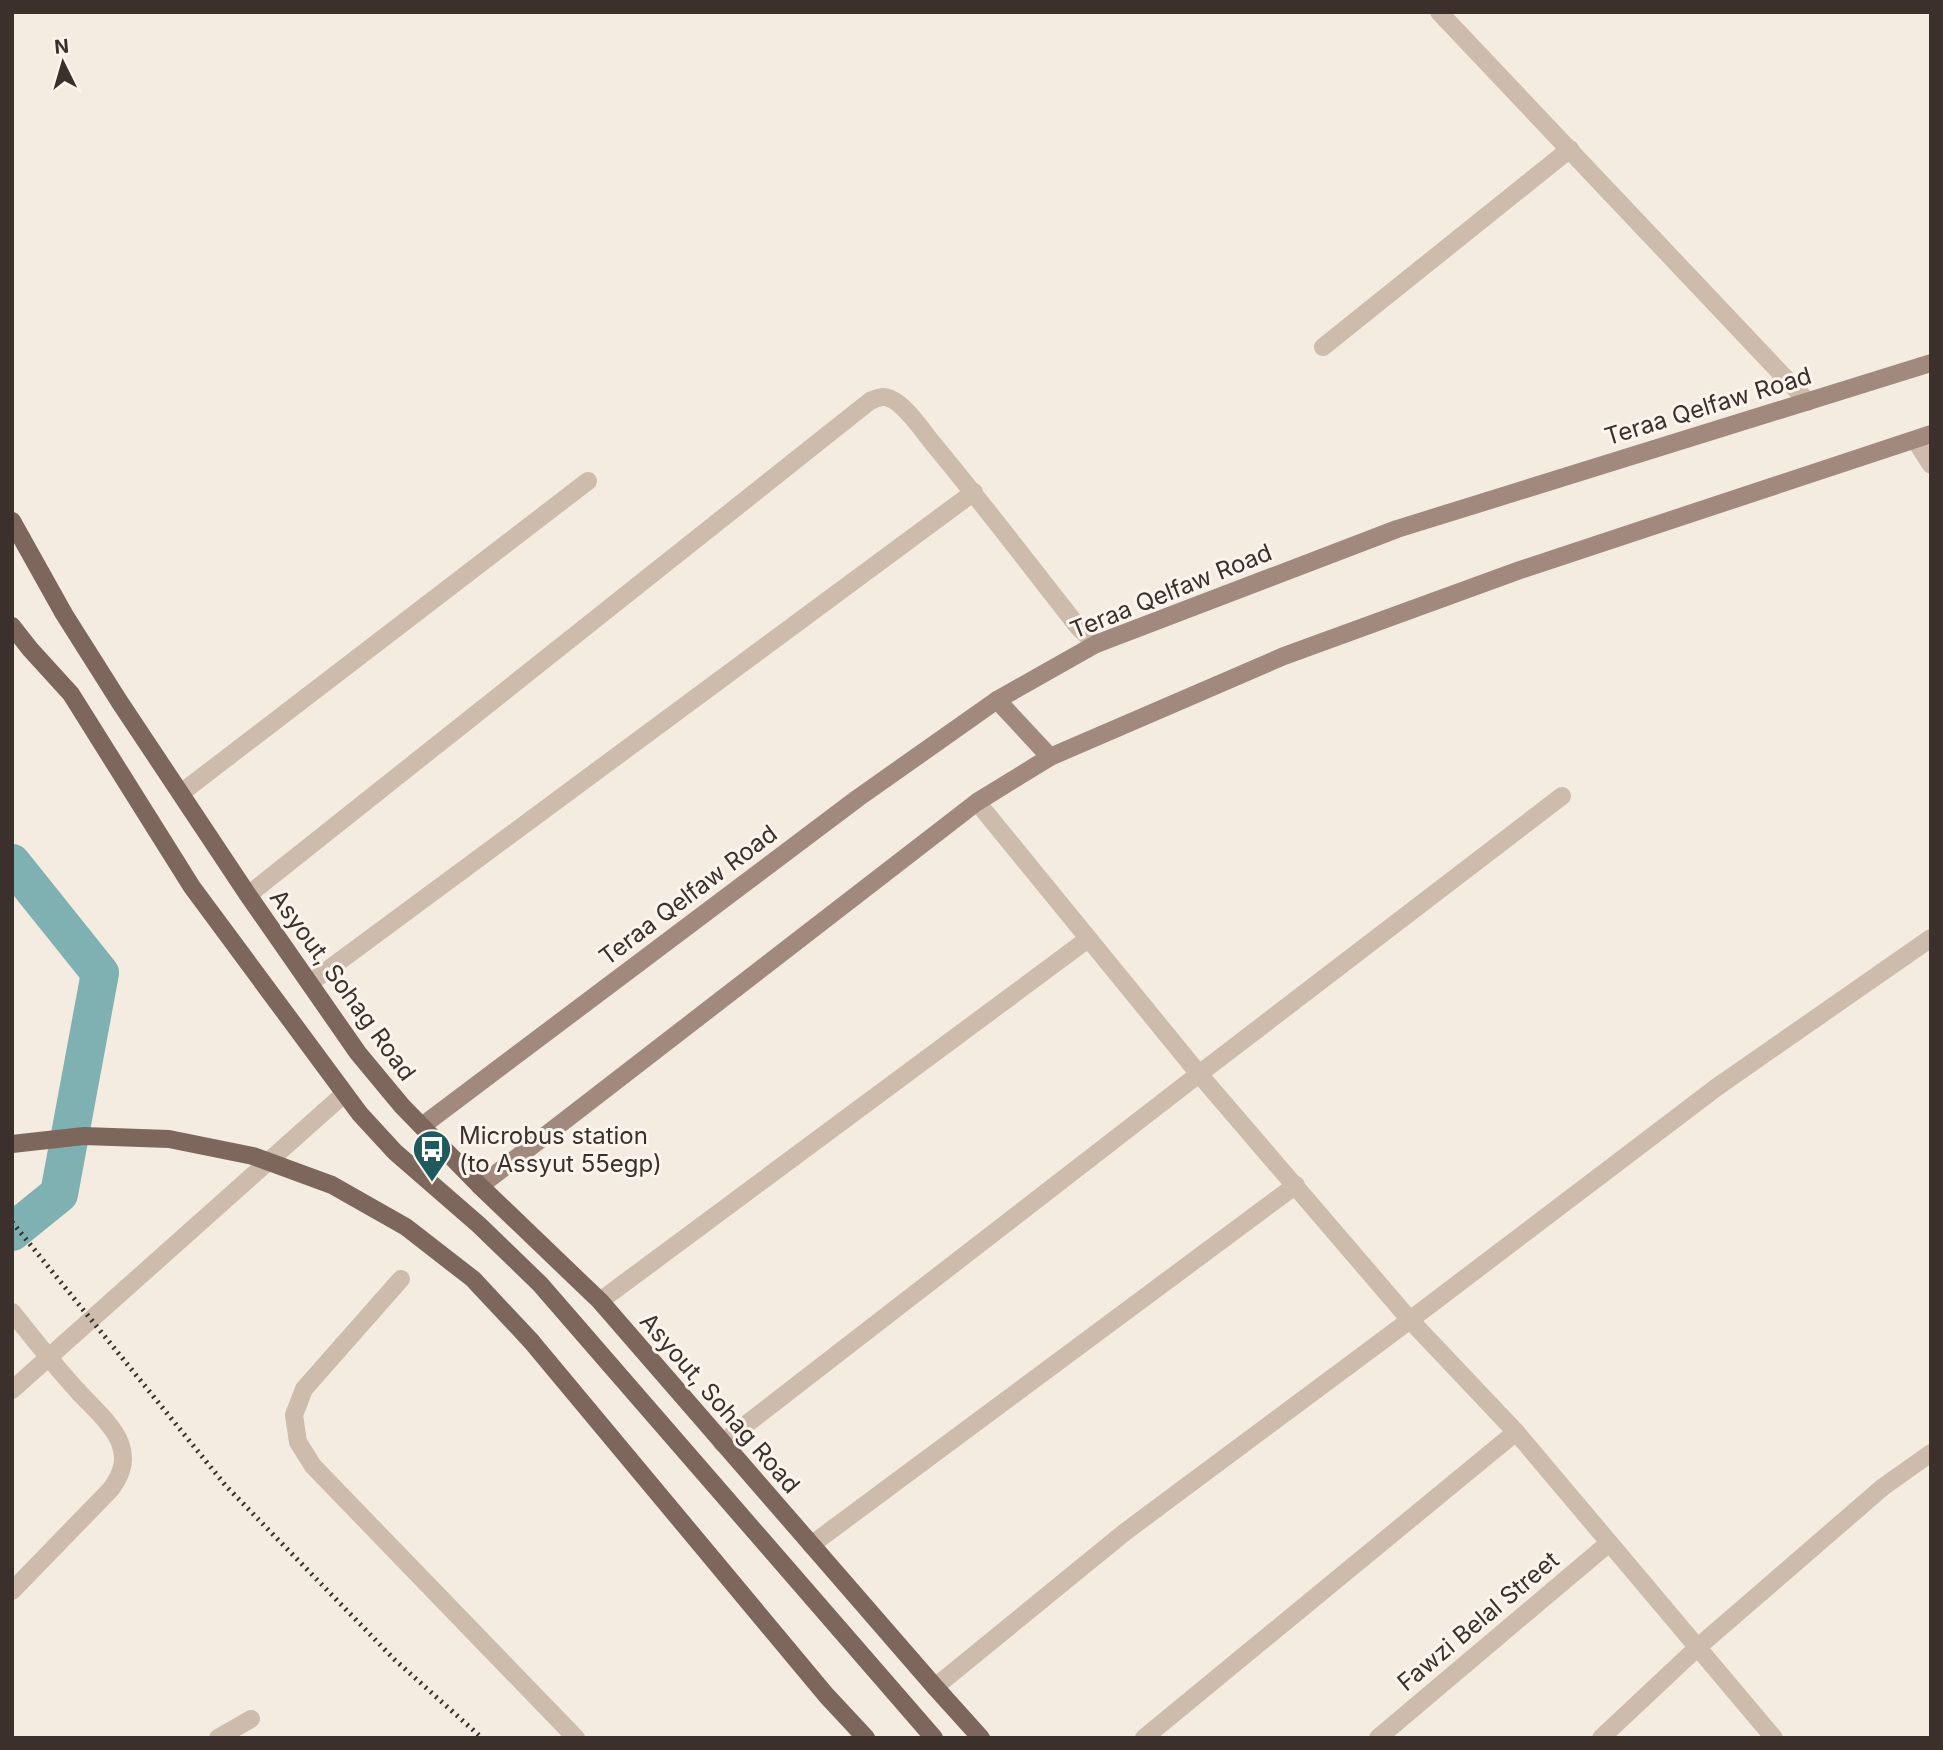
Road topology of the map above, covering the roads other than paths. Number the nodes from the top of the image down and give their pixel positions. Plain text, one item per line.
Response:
1 (1439, 12) edge
2 (1570, 149) junction
3 (1323, 347) dead end
4 (1931, 363) edge
5 (1808, 402) junction
6 (1923, 437) edge
7 (1931, 465) edge
8 (588, 481) dead end
9 (974, 492) junction
10 (12, 521) edge
11 (12, 626) edge
12 (1096, 644) junction
13 (997, 700) junction
14 (1050, 757) junction
15 (181, 793) junction
16 (1562, 796) dead end
17 (977, 802) junction
18 (248, 895) junction
19 (1931, 938) edge
20 (1088, 939) junction
21 (310, 983) junction
22 (1199, 1073) junction
23 (344, 1094) junction
24 (422, 1126) junction
25 (12, 1144) edge
26 (1296, 1185) junction
27 (480, 1186) junction
28 (401, 1279) dead end
29 (600, 1301) junction
30 (17, 1319) edge
31 (1410, 1320) junction
32 (48, 1358) junction
33 (12, 1390) edge
34 (1516, 1432) junction
35 (722, 1443) junction
36 (1931, 1453) edge
37 (1609, 1543) junction
38 (811, 1545) junction
39 (12, 1591) edge
40 (1699, 1647) junction
41 (934, 1688) junction
42 (251, 1719) dead end
43 (218, 1738) edge
44 (576, 1738) edge
45 (866, 1738) edge
46 (934, 1738) edge
47 (981, 1738) edge
48 (1144, 1738) edge
49 (1378, 1738) edge
50 (1601, 1738) edge
51 (1773, 1738) edge

1 - 2 street
2 - 3 street
2 - 5 street
4 - 5 street, Teraa Qelfaw Road
5 - 12 street, Teraa Qelfaw Road
6 - 7 street
6 - 14 street
8 - 15 street
9 - 12 street
9 - 18 street
9 - 21 street
10 - 15 main road, Asyout, Sohag Road
11 - 23 main road
12 - 13 street, Teraa Qelfaw Road
13 - 14 street
13 - 24 street, Teraa Qelfaw Road
14 - 17 street
15 - 18 main road, Asyout, Sohag Road
16 - 22 street
17 - 20 street
17 - 27 street
18 - 21 main road, Asyout, Sohag Road
19 - 31 street
20 - 22 street
20 - 29 street
21 - 24 main road, Asyout, Sohag Road
22 - 26 street
22 - 35 street
23 - 32 street
23 - 46 main road
24 - 27 main road, Asyout, Sohag Road
25 - 45 main road, bridge
26 - 31 street
26 - 38 street
27 - 29 main road, Asyout, Sohag Road
28 - 44 street
29 - 35 main road, Asyout, Sohag Road
30 - 32 street
31 - 34 street
31 - 41 street
32 - 33 street
32 - 39 street
34 - 37 street
34 - 48 street
35 - 38 main road, Asyout, Sohag Road
36 - 40 street
37 - 40 street
37 - 49 street, Fawzi Belal Street
38 - 41 main road, Asyout, Sohag Road
40 - 50 street
40 - 51 street
41 - 47 main road, Asyout, Sohag Road
42 - 43 street

